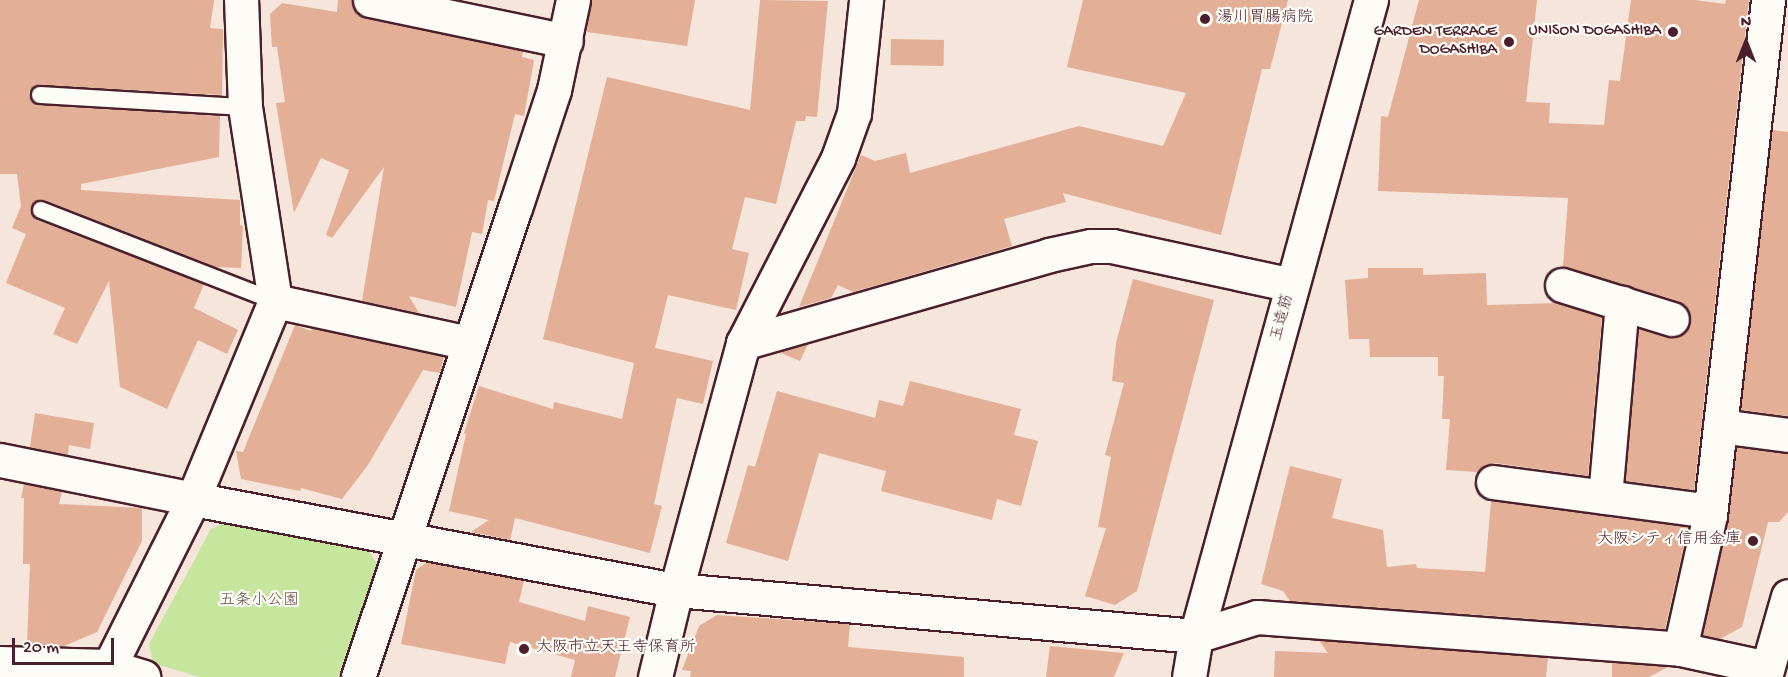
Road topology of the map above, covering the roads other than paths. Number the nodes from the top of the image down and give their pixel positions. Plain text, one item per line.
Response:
1 (241, 0) edge
2 (370, 0) edge
3 (573, 0) edge
4 (866, 0) edge
5 (1371, 0) edge
6 (1768, 0) edge
7 (566, 41) junction
8 (40, 95) dead end
9 (245, 107) junction
10 (41, 210) dead end
11 (1292, 285) junction
12 (1562, 285) dead end
13 (275, 301) junction
14 (1622, 303) junction
15 (1672, 319) dead end
16 (469, 343) junction
17 (744, 343) junction
18 (1720, 426) junction
19 (1788, 435) edge
20 (0, 460) edge
21 (1493, 482) dead end
22 (1605, 497) junction
23 (193, 499) junction
24 (1710, 511) junction
25 (404, 538) junction
26 (676, 590) junction
27 (1788, 596) edge
28 (1197, 636) junction
29 (1680, 649) junction
30 (0, 663) edge
31 (106, 671) edge
32 (1766, 672) edge
33 (143, 677) edge
34 (358, 677) edge
35 (655, 677) edge
36 (1178, 677) edge
37 (1189, 677) edge

1 - 9 street
2 - 7 street
3 - 7 street
4 - 17 street
5 - 11 street, 玉造筋
6 - 18 street
7 - 16 street
8 - 9 lane
9 - 13 street
10 - 13 lane
11 - 17 street
11 - 28 street, 玉造筋
12 - 14 street
13 - 16 street
13 - 23 street
14 - 15 street
14 - 22 street
16 - 25 street
17 - 26 street
18 - 19 street
18 - 24 street
20 - 23 street
21 - 22 street
22 - 24 street
23 - 25 street
23 - 31 street
24 - 29 street
25 - 26 street
25 - 34 street
26 - 28 street
26 - 35 street
27 - 32 street
28 - 29 street
28 - 36 street, 玉造筋
28 - 37 street, 玉造筋
29 - 32 street
30 - 31 street
31 - 33 street

